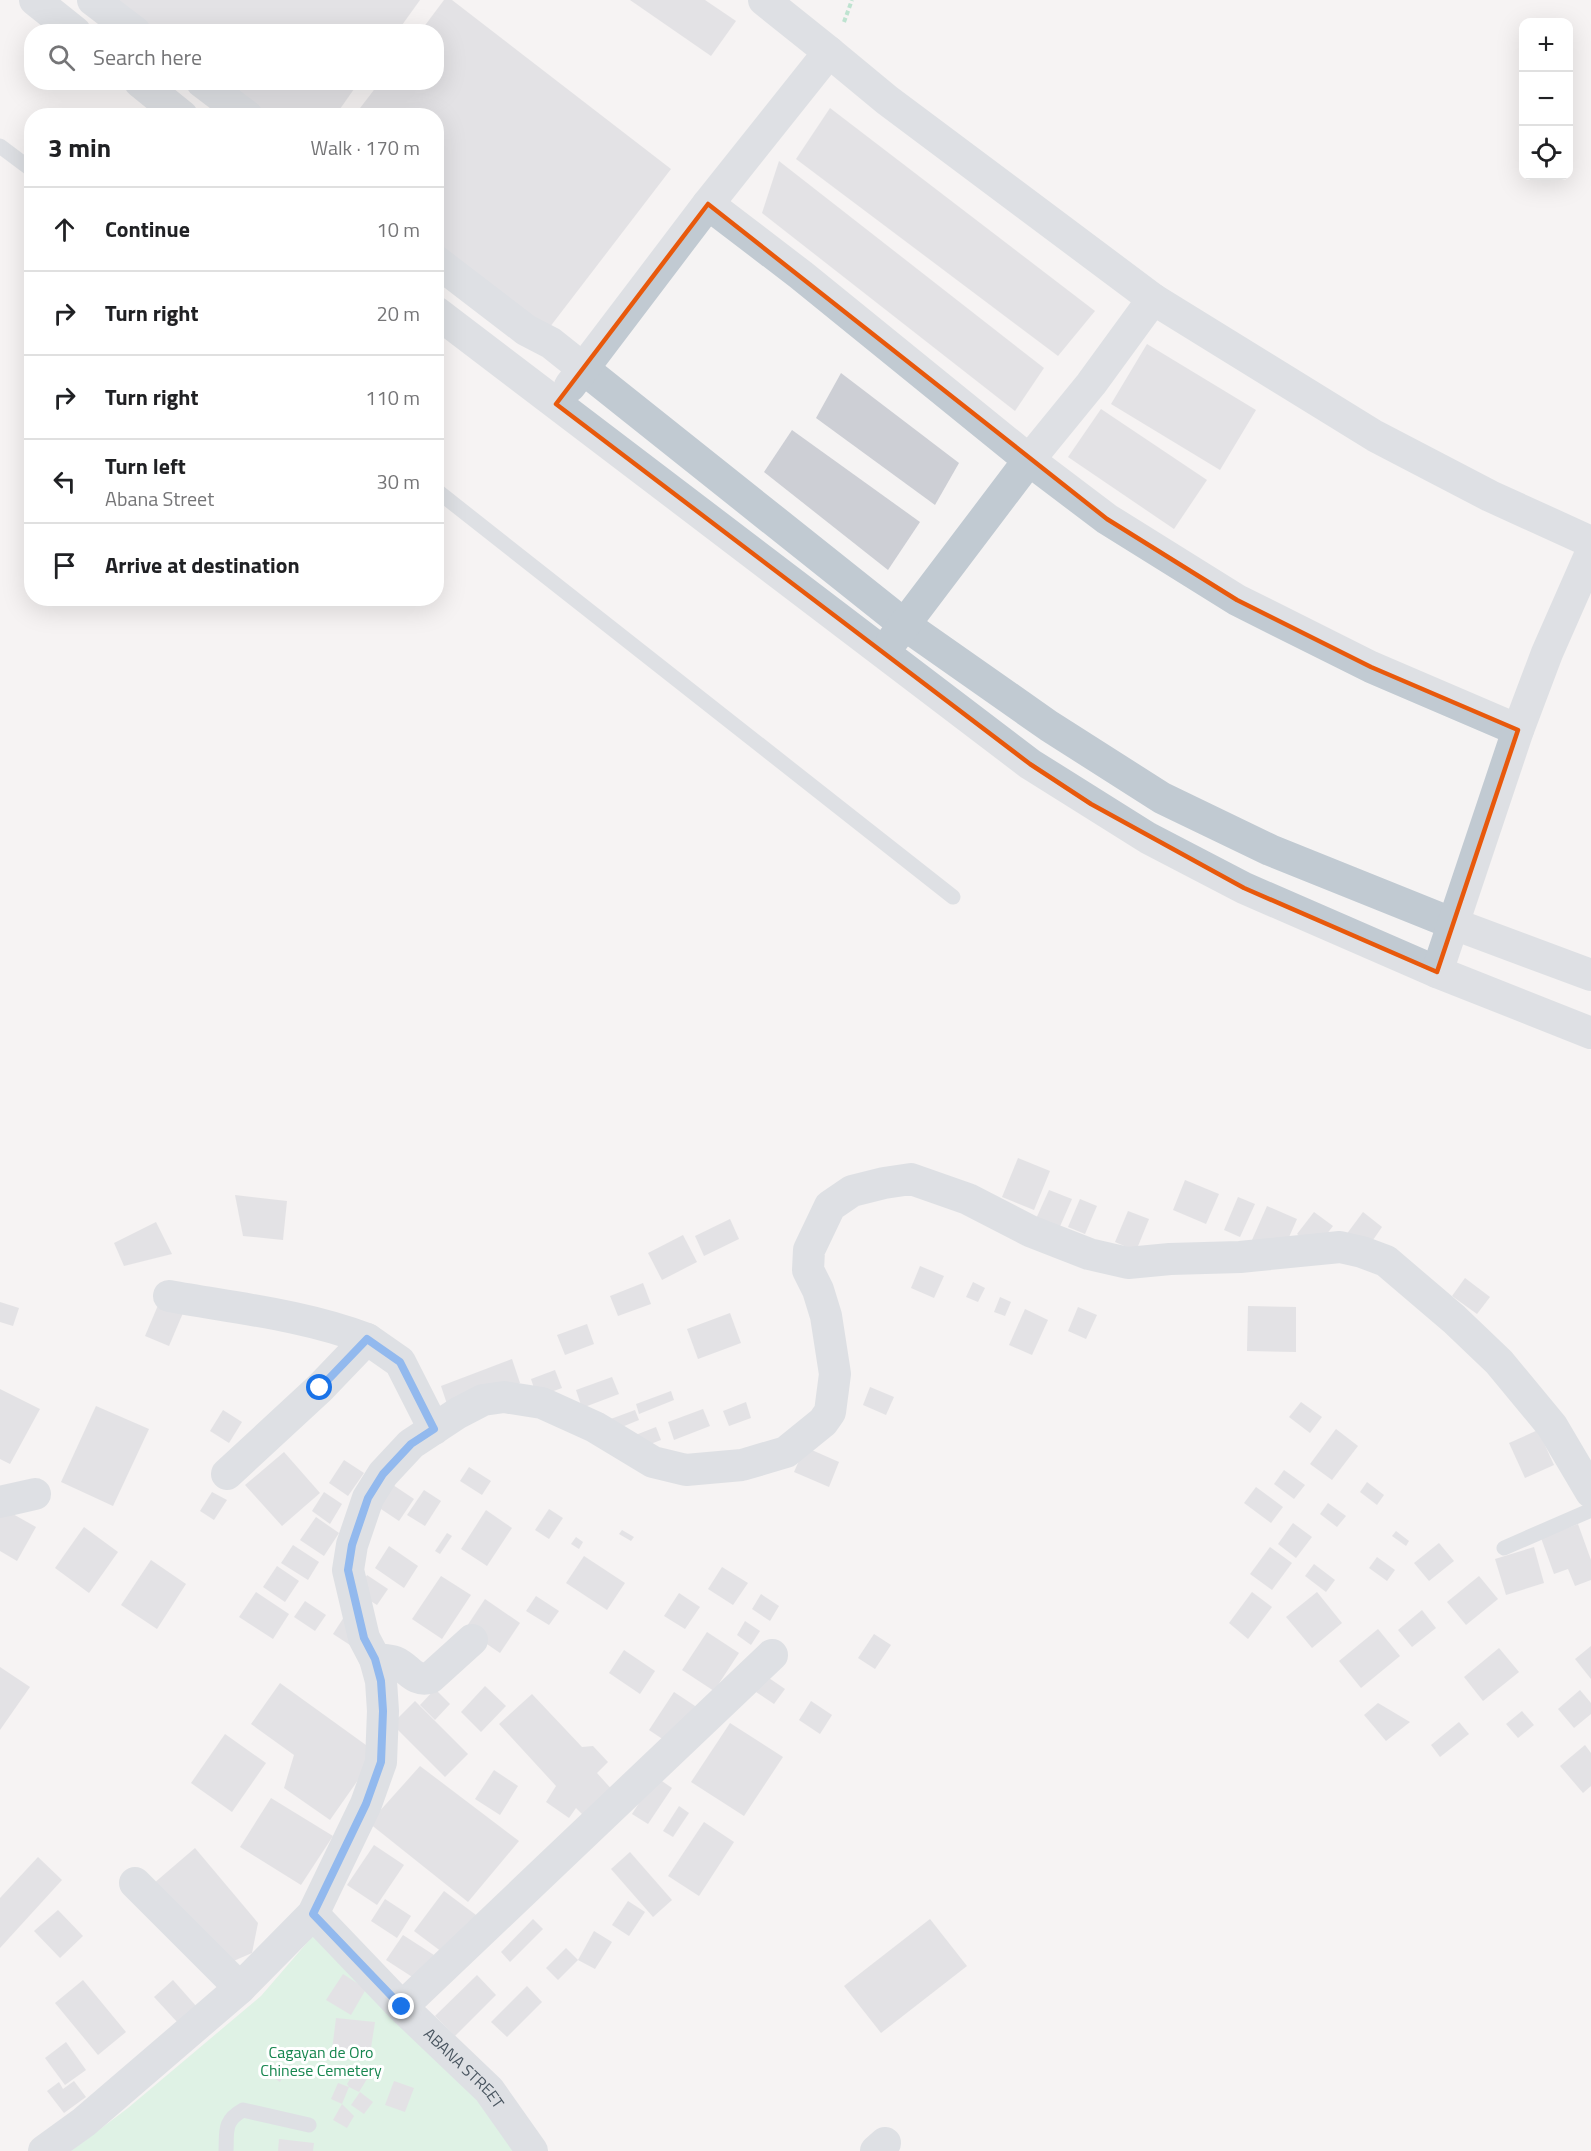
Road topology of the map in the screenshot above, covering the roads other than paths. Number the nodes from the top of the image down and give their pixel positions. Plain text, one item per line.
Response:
1 (35, 0) edge
2 (93, 0) edge
3 (764, 0) edge
4 (65, 24) edge
5 (124, 24) edge
6 (829, 52) junction
7 (150, 90) edge
8 (212, 90) edge
9 (172, 108) edge
10 (236, 108) edge
11 (0, 146) edge
12 (24, 165) edge
13 (708, 204) junction
14 (444, 267) edge
15 (1153, 299) junction
16 (444, 318) edge
17 (583, 369) junction
18 (556, 404) junction
19 (1029, 460) junction
20 (444, 496) edge
21 (1591, 542) edge
22 (1591, 553) edge
23 (905, 625) junction
24 (884, 653) junction
25 (1518, 730) junction
26 (1162, 798) junction
27 (1148, 838) junction
28 (953, 897) dead end
29 (1454, 924) junction
30 (1437, 972) junction
31 (1591, 975) edge
32 (1591, 1033) edge
33 (169, 1296) dead end
34 (367, 1339) junction
35 (434, 1429) junction
36 (227, 1474) dead end
37 (1591, 1492) edge
38 (35, 1494) dead end
39 (0, 1502) edge
40 (1591, 1510) edge
41 (1504, 1548) dead end
42 (472, 1640) dead end
43 (772, 1655) dead end
44 (375, 1659) junction
45 (135, 1883) dead end
46 (313, 1914) junction
47 (240, 1988) junction
48 (402, 2007) junction
49 (309, 2125) dead end
50 (44, 2151) edge
51 (226, 2151) edge
52 (532, 2151) edge

1 - 4 street
2 - 5 street
3 - 6 street
6 - 13 street
6 - 15 street
7 - 9 street
8 - 10 street
11 - 12 lane
13 - 17 street
13 - 19 street
14 - 17 street
15 - 19 street
15 - 21 street
16 - 18 street
17 - 18 street
17 - 23 street
18 - 24 street
19 - 23 street
19 - 25 street
20 - 28 lane
22 - 25 street
23 - 24 street
23 - 26 street
24 - 27 street
25 - 29 street
26 - 27 street
26 - 29 street
27 - 30 street
29 - 30 street
29 - 31 street
30 - 32 street
33 - 34 street
34 - 35 street
34 - 36 street
35 - 37 street
35 - 44 street
38 - 39 street
40 - 41 lane
42 - 44 street
43 - 48 street
44 - 46 street
45 - 47 street
46 - 47 street
46 - 48 street, ABANA STREET
47 - 50 street
48 - 52 street, ABANA STREET
49 - 51 lane

